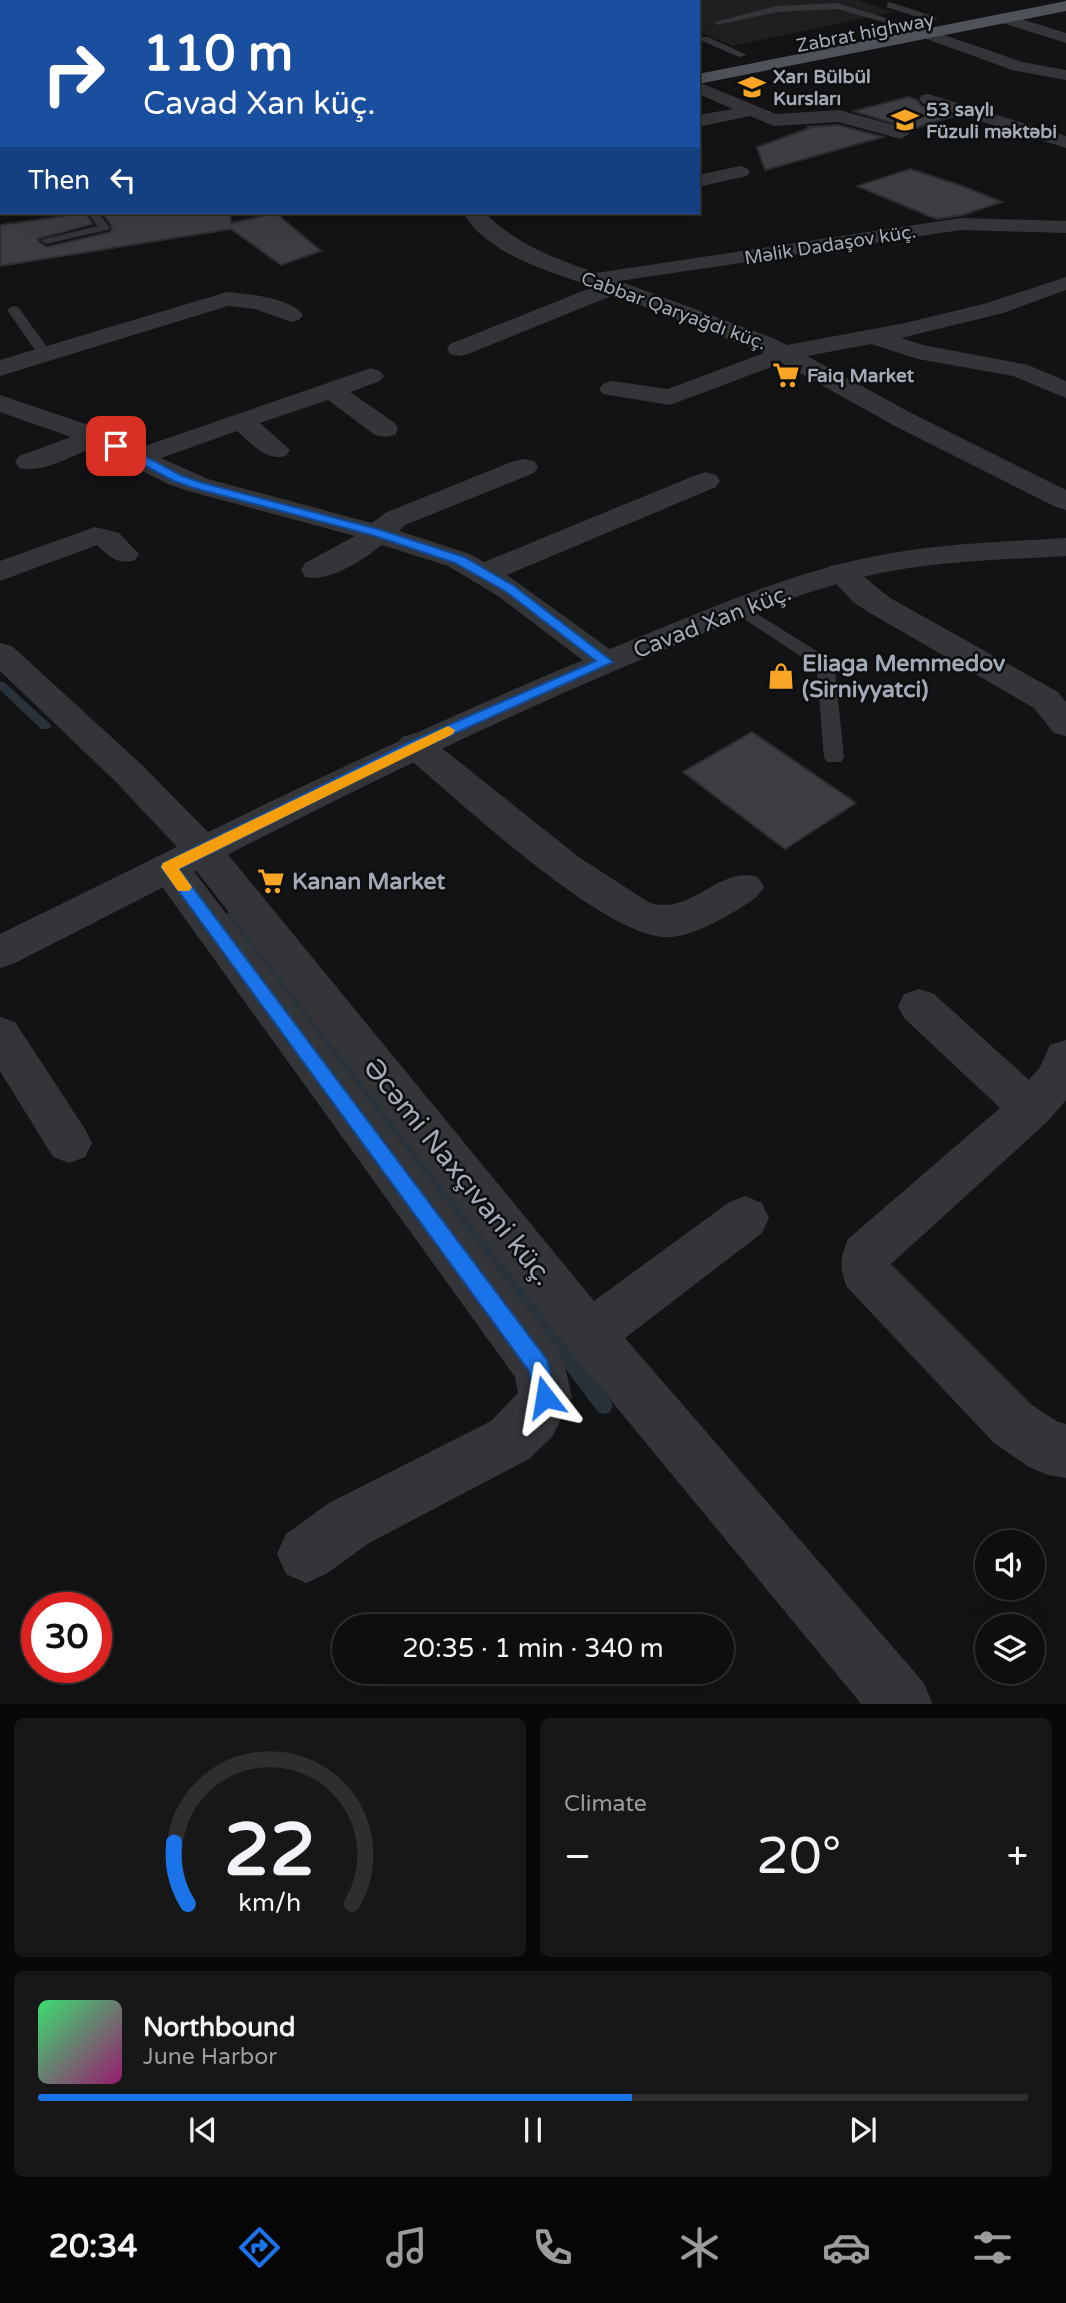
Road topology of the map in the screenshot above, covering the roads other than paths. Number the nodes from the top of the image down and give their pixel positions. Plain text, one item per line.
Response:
1 (1031, 0) edge
2 (885, 4) dead end
3 (1066, 6) edge
4 (1005, 19) junction
5 (718, 22) dead end
6 (905, 25) junction
7 (930, 27) junction
8 (1066, 38) edge
9 (705, 39) dead end
10 (742, 55) junction
11 (700, 64) edge
12 (1066, 75) edge
13 (700, 79) edge
14 (700, 88) edge
15 (928, 99) dead end
16 (748, 111) junction
17 (700, 121) edge
18 (901, 133) dead end
19 (1066, 142) edge
20 (740, 172) dead end
21 (700, 181) edge
22 (94, 214) edge
23 (474, 214) edge
24 (1066, 227) edge
25 (46, 240) dead end
26 (1064, 283) dead end
27 (605, 284) junction
28 (13, 310) dead end
29 (291, 315) dead end
30 (873, 336) junction
31 (459, 349) dead end
32 (786, 353) junction
33 (45, 354) junction
34 (0, 368) edge
35 (1066, 370) edge
36 (371, 376) dead end
37 (1039, 377) junction
38 (611, 389) dead end
39 (331, 390) junction
40 (1066, 390) edge
41 (0, 402) edge
42 (240, 420) junction
43 (384, 429) dead end
44 (96, 437) junction
45 (276, 450) dead end
46 (138, 457) junction
47 (29, 462) dead end
48 (524, 467) dead end
49 (706, 481) dead end
50 (1066, 501) edge
51 (376, 533) junction
52 (1066, 547) edge
53 (124, 554) dead end
54 (316, 570) dead end
55 (0, 572) edge
56 (484, 573) junction
57 (841, 573) junction
58 (741, 609) junction
59 (0, 653) edge
60 (606, 662) junction
61 (1066, 724) edge
62 (415, 746) junction
63 (834, 757) dead end
64 (186, 859) junction
65 (744, 887) dead end
66 (0, 952) edge
67 (919, 1006) dead end
68 (0, 1034) edge
69 (1066, 1058) edge
70 (1031, 1109) junction
71 (69, 1143) dead end
72 (745, 1219) dead end
73 (589, 1335) junction
74 (1066, 1451) edge
75 (306, 1554) dead end
76 (902, 1704) edge

1 - 7 main road, Zabrat highway
2 - 7 lane
3 - 4 main road
4 - 7 main road
4 - 8 street
5 - 6 lane
6 - 7 main road, Zabrat highway
6 - 10 main road, Zabrat highway
7 - 12 street
7 - 13 main road
9 - 10 lane
10 - 11 main road, Zabrat highway
14 - 16 street
15 - 19 street
16 - 17 street
16 - 18 street
20 - 21 street
22 - 25 lane
23 - 27 street, Cabbar Qaryağdı küç.
24 - 27 street, Məlik Dadaşov küç.
26 - 30 street
27 - 31 street, Məlik Dadaşov küç.
27 - 32 street, Cabbar Qaryağdı küç.
28 - 33 lane
29 - 33 street
30 - 32 street
30 - 37 street
32 - 38 street
32 - 50 street, Cabbar Qaryağdı küç.
33 - 34 street
35 - 37 street
36 - 39 street
37 - 40 street
39 - 42 street
39 - 43 street
41 - 44 street
42 - 45 street
42 - 46 street
44 - 46 street
44 - 47 street
46 - 51 street
48 - 51 street
49 - 56 street
51 - 54 street
51 - 56 street
52 - 57 street, Cavad Xan küç.
53 - 55 street
56 - 60 street
57 - 58 street, Cavad Xan küç.
57 - 61 street
58 - 60 street, Cavad Xan küç.
58 - 63 lane
59 - 64 street, Əcəmi Naxçıvani küç.
60 - 62 street, Cavad Xan küç.
62 - 64 street, Cavad Xan küç.
62 - 65 street
64 - 66 street, Cavad Xan küç.
64 - 73 street, Əcəmi Naxçıvani küç.
64 - 75 street
67 - 70 street
68 - 71 street
69 - 70 street
70 - 74 street
72 - 73 street
73 - 76 street, Əcəmi Naxçıvani küç.

